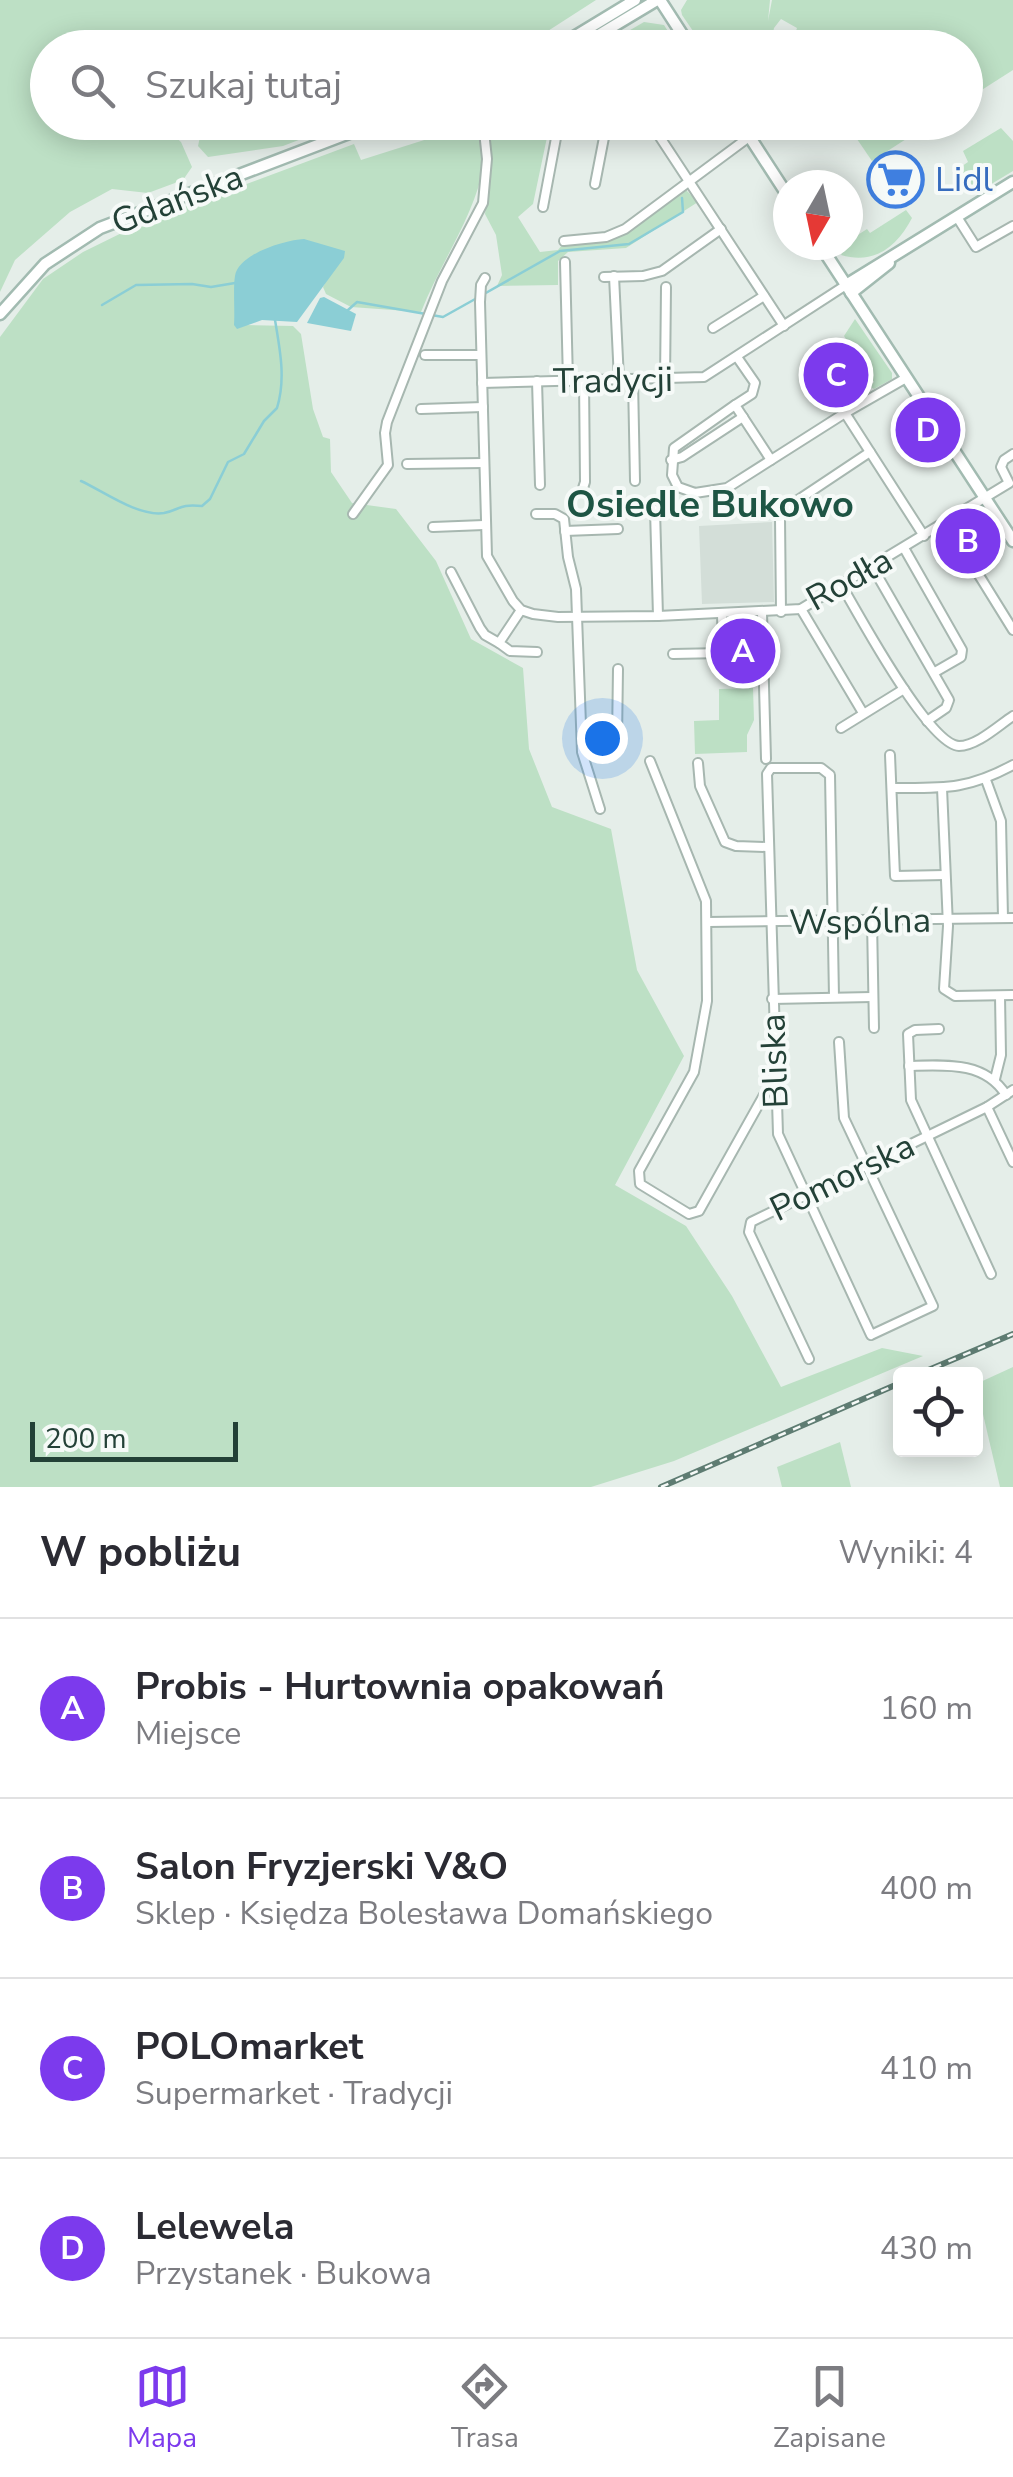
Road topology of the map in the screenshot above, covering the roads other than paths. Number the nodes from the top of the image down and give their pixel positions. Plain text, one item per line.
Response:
1 (635, 0) edge
2 (659, 0) edge
3 (586, 30) edge
4 (608, 30) edge
5 (679, 30) edge
6 (331, 140) edge
7 (485, 140) edge
8 (556, 140) edge
9 (604, 140) edge
10 (662, 140) edge
11 (743, 140) edge
12 (752, 140) edge
13 (773, 173) edge
14 (688, 179) junction
15 (1013, 182) edge
16 (596, 184) dead end
17 (543, 207) dead end
18 (957, 217) junction
19 (1013, 226) edge
20 (720, 229) junction
21 (564, 241) dead end
22 (830, 260) edge
23 (565, 262) dead end
24 (485, 278) dead end
25 (666, 287) dead end
26 (848, 289) junction
27 (764, 296) junction
28 (0, 314) edge
29 (784, 326) junction
30 (713, 328) dead end
31 (425, 355) dead end
32 (481, 355) junction
33 (737, 357) junction
34 (906, 378) junction
35 (584, 380) junction
36 (618, 380) junction
37 (633, 380) junction
38 (538, 381) junction
39 (568, 381) junction
40 (662, 382) junction
41 (482, 383) junction
42 (735, 405) junction
43 (483, 408) junction
44 (422, 409) dead end
45 (844, 413) junction
46 (742, 418) junction
47 (870, 452) junction
48 (1013, 454) edge
49 (671, 460) junction
50 (771, 460) junction
51 (484, 463) junction
52 (407, 464) dead end
53 (636, 481) dead end
54 (540, 484) dead end
55 (583, 488) dead end
56 (984, 498) junction
57 (655, 510) dead end
58 (353, 514) dead end
59 (536, 514) dead end
60 (946, 522) junction
61 (484, 525) junction
62 (434, 527) dead end
63 (618, 529) dead end
64 (565, 530) junction
65 (924, 536) junction
66 (1013, 541) edge
67 (904, 548) junction
68 (873, 568) junction
69 (451, 572) dead end
70 (842, 586) junction
71 (800, 609) junction
72 (521, 610) junction
73 (781, 612) junction
74 (762, 613) junction
75 (722, 614) junction
76 (658, 616) junction
77 (577, 617) junction
78 (1013, 630) edge
79 (499, 643) junction
80 (538, 652) dead end
81 (673, 654) dead end
82 (618, 669) dead end
83 (935, 672) junction
84 (904, 689) junction
85 (863, 713) junction
86 (1013, 716) edge
87 (927, 721) junction
88 (841, 728) dead end
89 (582, 742) junction
90 (890, 755) dead end
91 (650, 760) dead end
92 (698, 763) dead end
93 (768, 764) junction
94 (1013, 765) edge
95 (986, 780) junction
96 (893, 788) junction
97 (942, 788) junction
98 (600, 809) dead end
99 (768, 847) junction
100 (945, 875) junction
101 (1002, 918) junction
102 (1013, 918) edge
103 (948, 919) junction
104 (833, 920) junction
105 (872, 921) junction
106 (708, 922) junction
107 (770, 922) junction
108 (1013, 995) edge
109 (872, 996) junction
110 (1000, 996) junction
111 (834, 997) junction
112 (772, 998) junction
113 (874, 1028) dead end
114 (938, 1029) dead end
115 (839, 1042) dead end
116 (686, 1044) dead end
117 (701, 1044) junction
118 (909, 1066) junction
119 (775, 1077) junction
120 (995, 1079) junction
121 (1009, 1092) edge
122 (759, 1104) junction
123 (987, 1107) junction
124 (776, 1108) junction
125 (927, 1136) junction
126 (1010, 1148) edge
127 (1013, 1162) edge
128 (866, 1165) junction
129 (805, 1195) junction
130 (991, 1274) dead end
131 (809, 1359) dead end

1 - 3 street
2 - 4 street
2 - 5 street
6 - 28 street, Gdańska
7 - 58 street
8 - 17 street
9 - 16 street
10 - 14 street
11 - 14 street
12 - 13 street
14 - 20 street
14 - 21 street
15 - 18 street
18 - 19 street
18 - 26 street
20 - 27 street
20 - 36 street
22 - 26 street
23 - 39 street
24 - 32 street
25 - 40 street
26 - 29 street, Tradycji
26 - 34 street
27 - 29 street
27 - 30 street
29 - 33 street, Tradycji
31 - 32 street
32 - 41 street
33 - 40 street, Tradycji
33 - 42 street
34 - 45 street
34 - 56 street
35 - 36 street, Tradycji
35 - 39 street, Tradycji
35 - 55 street
36 - 37 street, Tradycji
37 - 40 street, Tradycji
37 - 53 street
38 - 39 street, Tradycji
38 - 41 street, Tradycji
38 - 54 street
41 - 43 street
42 - 46 street
42 - 49 street, Tradycji
43 - 44 street
43 - 51 street
45 - 47 street
45 - 50 street
46 - 49 street
46 - 50 street
47 - 65 street
47 - 73 street
48 - 56 street
49 - 50 street
51 - 52 street
51 - 61 street
56 - 60 street, Rodła
56 - 66 street
57 - 76 street
59 - 64 street
60 - 65 street, Rodła
60 - 78 street
61 - 62 street
61 - 72 street
63 - 64 street
64 - 77 street
65 - 67 street, Rodła
67 - 68 street, Rodła
67 - 83 street
68 - 70 street, Rodła
68 - 83 street
69 - 79 street
70 - 71 street, Rodła
70 - 84 street
71 - 73 street, Rodła
71 - 85 street
72 - 77 street, Rodła
72 - 79 street
73 - 74 street, Rodła
74 - 75 street, Rodła
74 - 93 street, Bliska
75 - 76 street, Rodła
75 - 81 street
76 - 77 street, Rodła
77 - 89 street
79 - 80 street
82 - 89 street
83 - 87 street
84 - 85 street
84 - 87 street
85 - 88 street
86 - 87 street
89 - 98 street
90 - 96 street
91 - 106 street
92 - 99 street
93 - 99 street, Bliska
93 - 104 street
94 - 95 street
95 - 97 street
95 - 101 street
96 - 97 street
96 - 100 street
97 - 100 street
99 - 107 street, Bliska
100 - 103 street
101 - 102 street, Wspólna
101 - 103 street, Wspólna
103 - 105 street, Wspólna
103 - 110 street
104 - 105 street, Wspólna
104 - 107 street, Wspólna
104 - 111 street
105 - 109 street
106 - 107 street, Wspólna
106 - 117 street
107 - 112 street, Bliska
108 - 110 street
109 - 111 street
109 - 113 street
110 - 120 street
111 - 112 street
112 - 119 street, Bliska
114 - 118 street
115 - 128 street
116 - 117 street
117 - 122 street
118 - 120 street
118 - 125 street
119 - 122 street
119 - 124 street, Bliska
120 - 121 street
121 - 123 street, Pomorska
122 - 124 street
123 - 125 street, Pomorska
123 - 126 street
124 - 129 street, Bliska
125 - 128 street, Pomorska
125 - 130 street
126 - 127 street
128 - 129 street, Pomorska
128 - 129 street, Bliska
129 - 131 street, Pomorska

